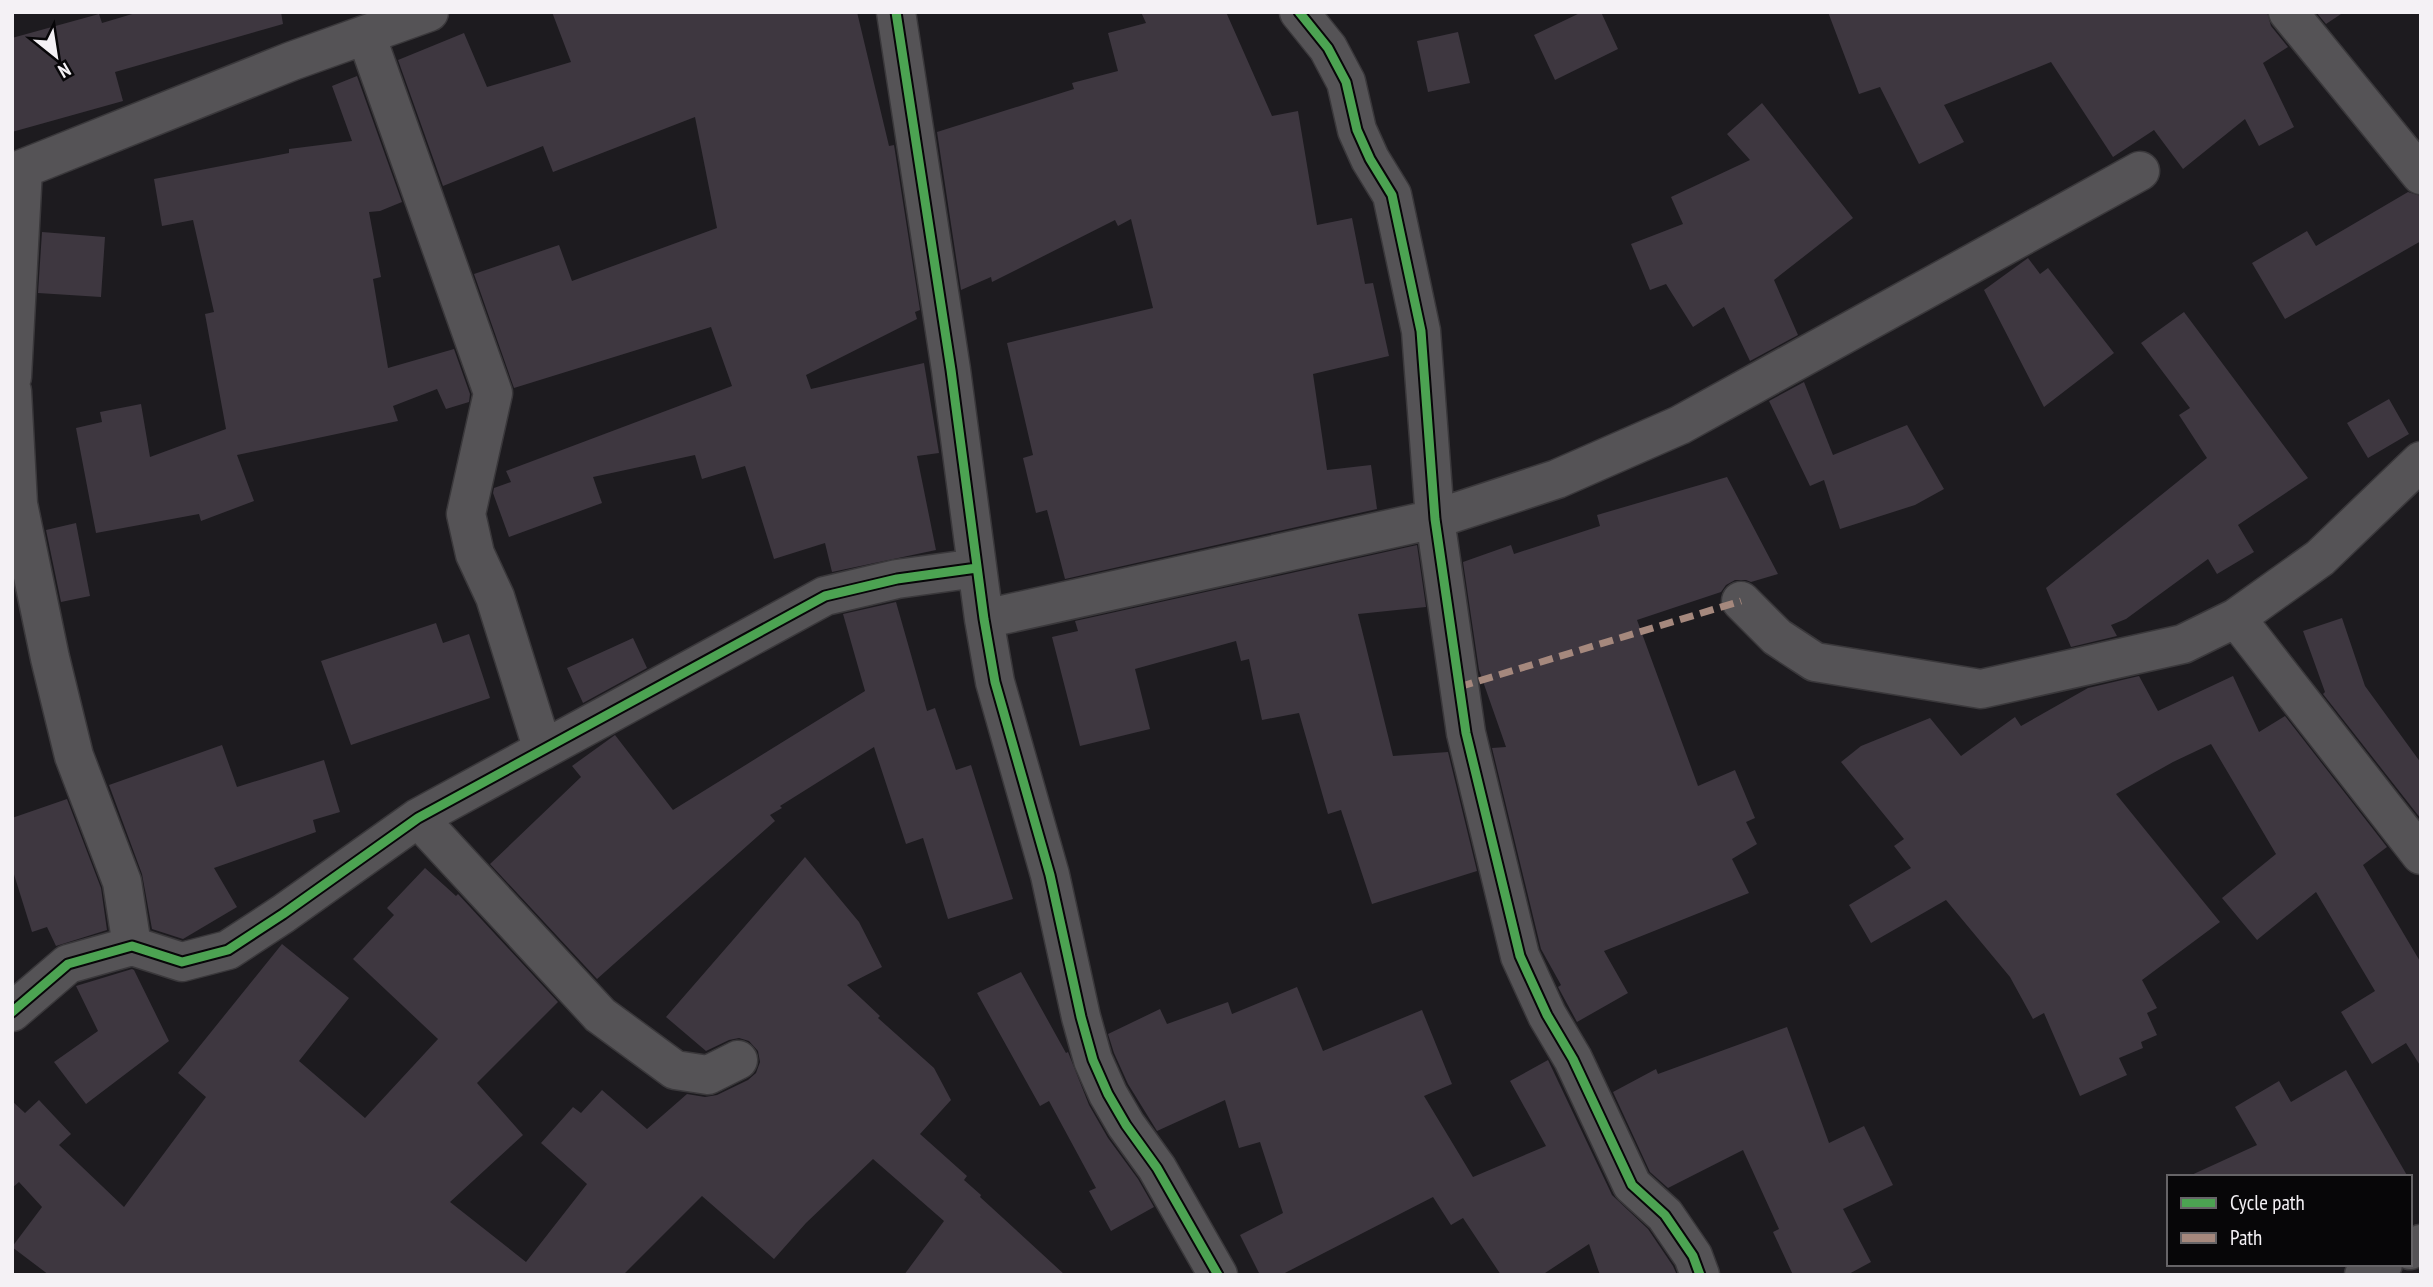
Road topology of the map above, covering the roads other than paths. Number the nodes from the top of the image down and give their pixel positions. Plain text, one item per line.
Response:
1 (896, 12) edge
2 (1299, 12) edge
3 (2288, 12) edge
4 (419, 14) edge
5 (366, 35) junction
6 (18, 171) edge
7 (2140, 171) dead end
8 (2421, 175) edge
9 (12, 377) edge
10 (12, 391) edge
11 (2421, 461) edge
12 (1436, 519) junction
13 (977, 568) junction
14 (1741, 601) dead end
15 (2236, 618) junction
16 (984, 619) junction
17 (543, 750) junction
18 (418, 818) junction
19 (2421, 855) edge
20 (132, 946) junction
21 (12, 1012) edge
22 (738, 1060) dead end
23 (2380, 1266) edge
24 (1219, 1275) edge
25 (1700, 1275) edge
26 (2364, 1275) edge

1 - 13 street
2 - 12 street
3 - 8 street
4 - 5 street
5 - 6 street
5 - 17 street
6 - 9 street
7 - 12 street
10 - 20 street
11 - 15 street
12 - 16 street
12 - 25 street
13 - 16 street
13 - 17 street
14 - 15 street
15 - 19 street
16 - 24 street
17 - 18 street
18 - 20 street
18 - 22 street
20 - 21 street
23 - 26 street

